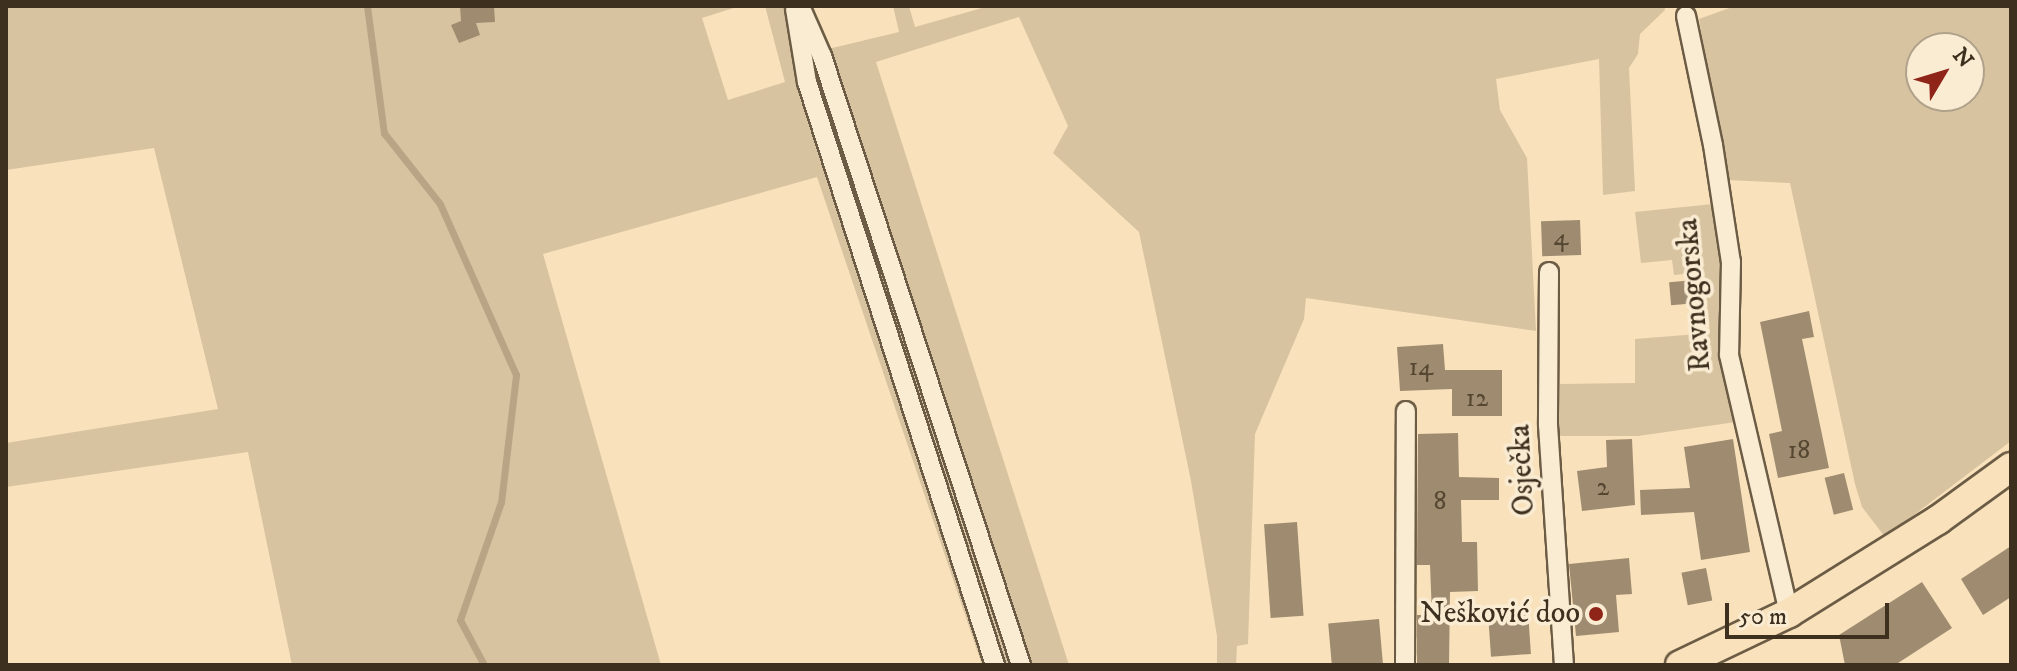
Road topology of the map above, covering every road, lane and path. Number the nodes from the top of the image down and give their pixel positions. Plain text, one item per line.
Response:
1 (798, 6) edge
2 (1686, 16) dead end
3 (1549, 272) dead end
4 (1406, 411) dead end
5 (2011, 467) edge
6 (1789, 613) junction
7 (995, 665) edge
8 (1021, 665) edge
9 (1405, 665) edge
10 (1564, 665) edge
11 (1680, 665) edge

1 - 7 street
1 - 8 street
2 - 6 street, Ravnogorska
3 - 10 street, Osječka
4 - 9 street
5 - 6 main road
6 - 11 main road

